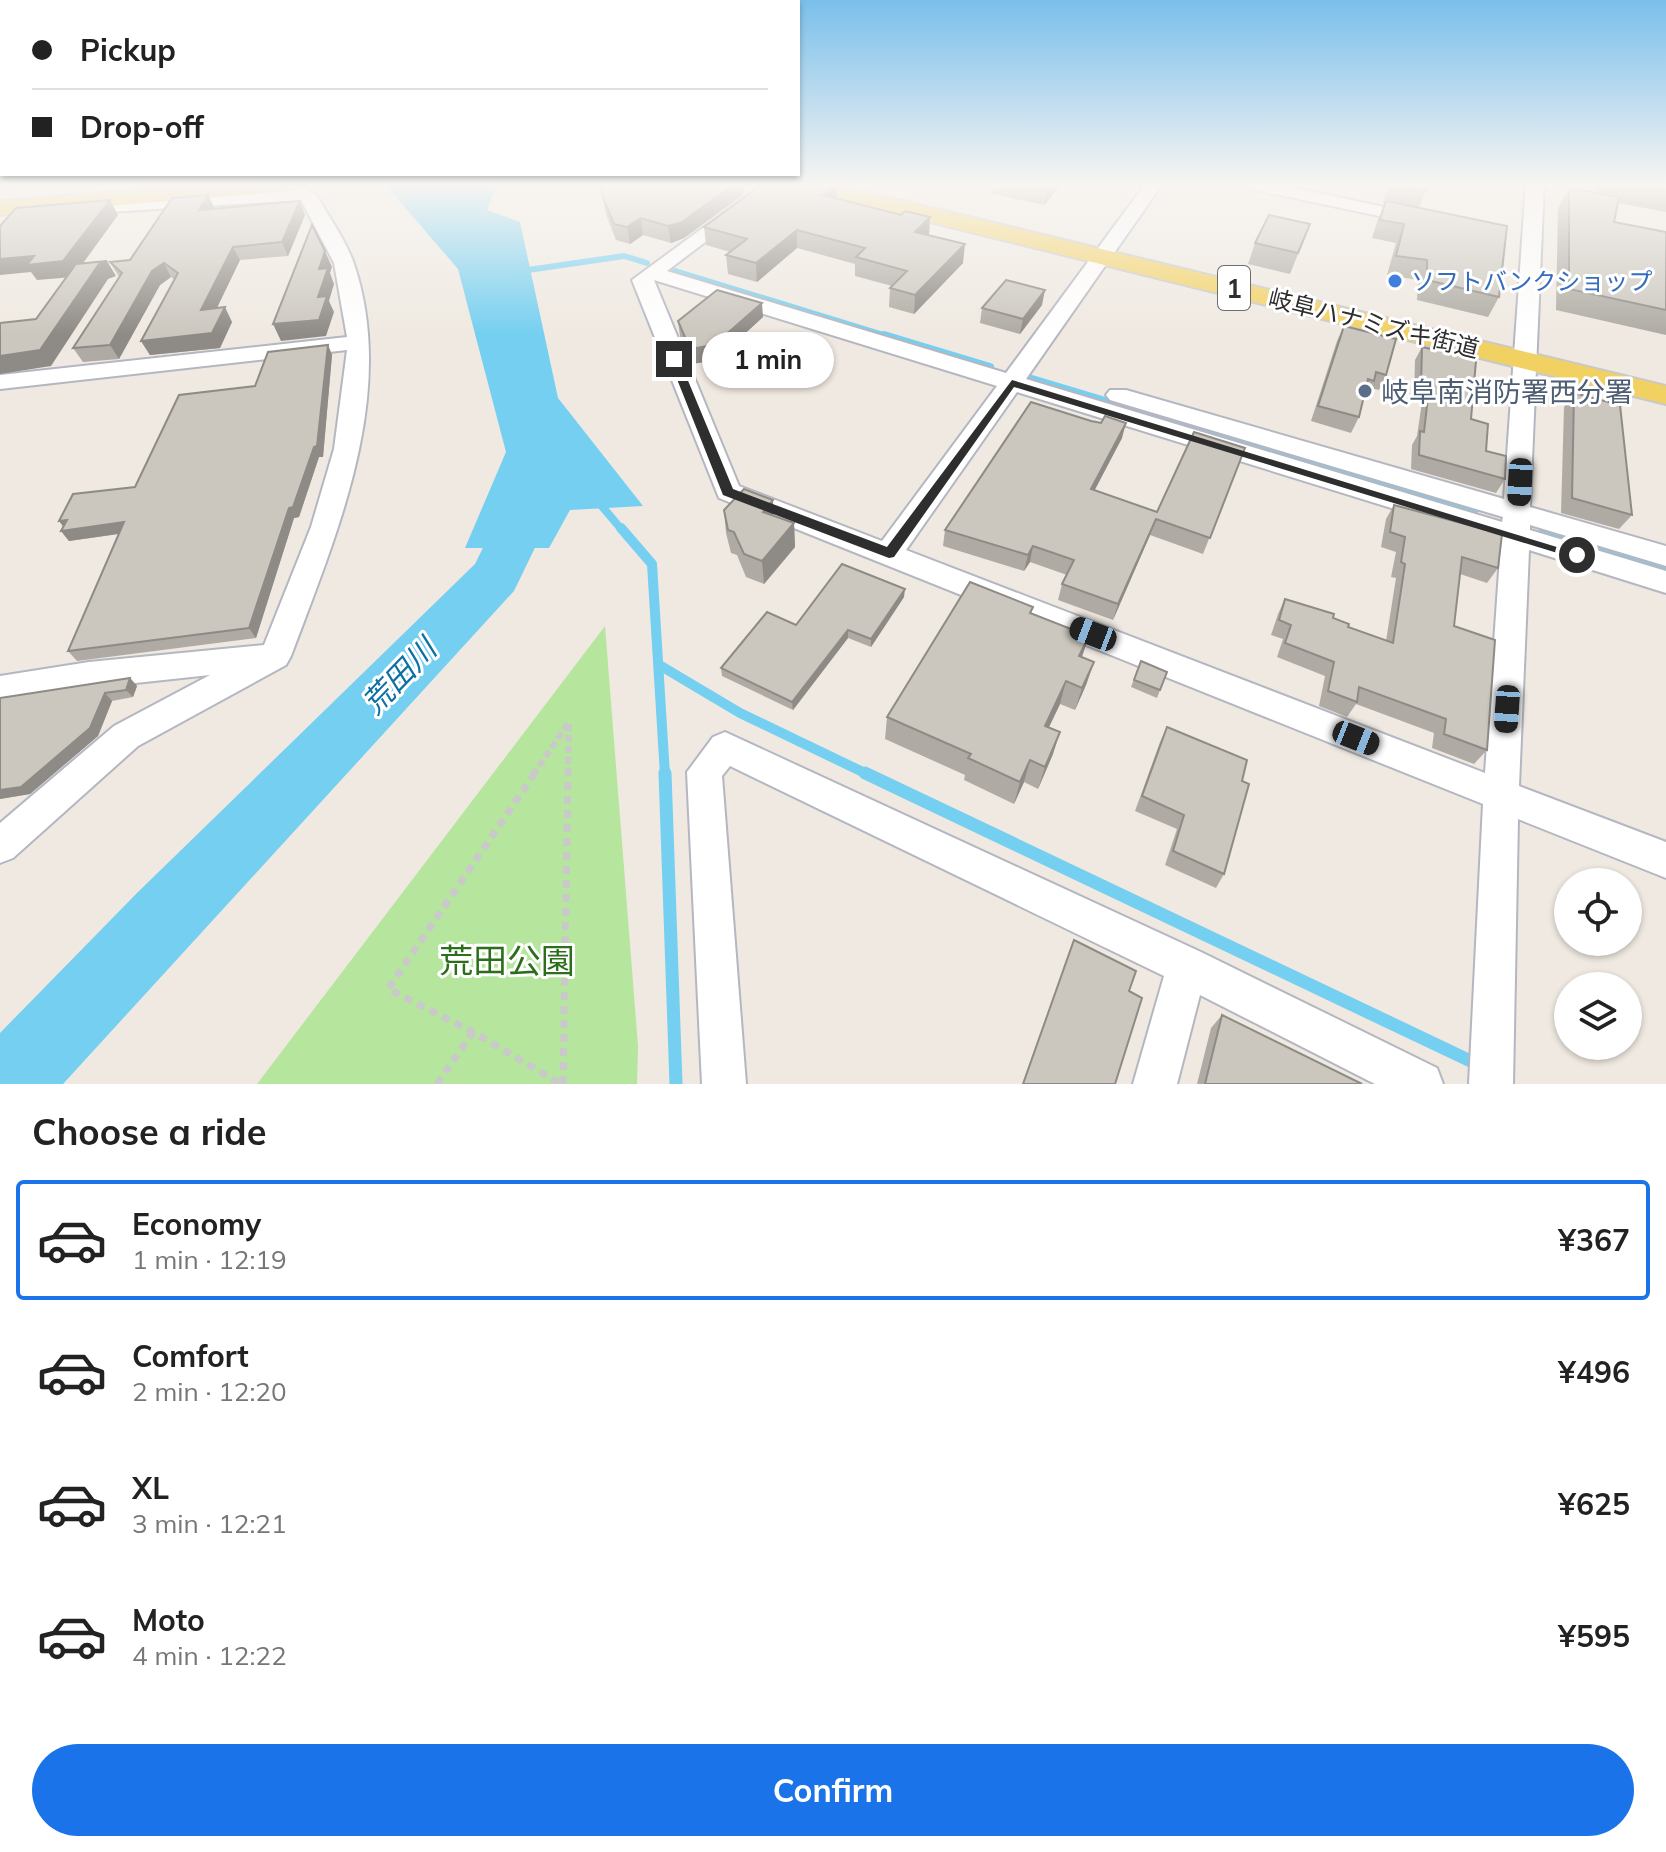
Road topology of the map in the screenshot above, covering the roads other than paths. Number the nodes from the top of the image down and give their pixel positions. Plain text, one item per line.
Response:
1 (328, 234) edge
2 (705, 234) edge
3 (1029, 234) edge
4 (1040, 234) edge
5 (1119, 234) edge
6 (1525, 234) edge
7 (1107, 251) junction
8 (658, 268) junction
9 (143, 341) edge
10 (359, 342) junction
11 (77, 350) edge
12 (1526, 352) junction
13 (128, 369) junction
14 (1018, 375) junction
15 (60, 376) junction
16 (1666, 378) edge
17 (0, 382) edge
18 (1666, 395) edge
19 (1518, 524) junction
20 (889, 553) junction
21 (1666, 556) edge
22 (1666, 582) edge
23 (275, 656) junction
24 (0, 689) edge
25 (1501, 795) junction
26 (0, 846) edge
27 (1666, 860) edge
28 (1187, 966) junction
29 (1491, 1064) edge
30 (724, 1084) edge
31 (1155, 1084) edge
32 (1421, 1084) edge

1 - 10 street
2 - 8 street
3 - 7 main road, 岐阜ハナミズキ街道 / 1
4 - 7 main road, 岐阜ハナミズキ街道 / 1
5 - 7 street
6 - 12 street
7 - 12 main road, 岐阜ハナミズキ街道 / 1
7 - 14 street
8 - 14 street
8 - 20 street
9 - 13 street
10 - 13 street
10 - 23 street
11 - 15 street
12 - 16 main road, 岐阜ハナミズキ街道 / 1
12 - 18 main road, 岐阜ハナミズキ街道 / 1
12 - 19 street
13 - 15 street
14 - 19 street
14 - 20 street
15 - 17 street
19 - 21 street
19 - 22 street
19 - 25 street
20 - 25 street
23 - 24 street
23 - 26 street
25 - 27 street
25 - 29 street
28 - 30 street
28 - 31 street
28 - 32 street

